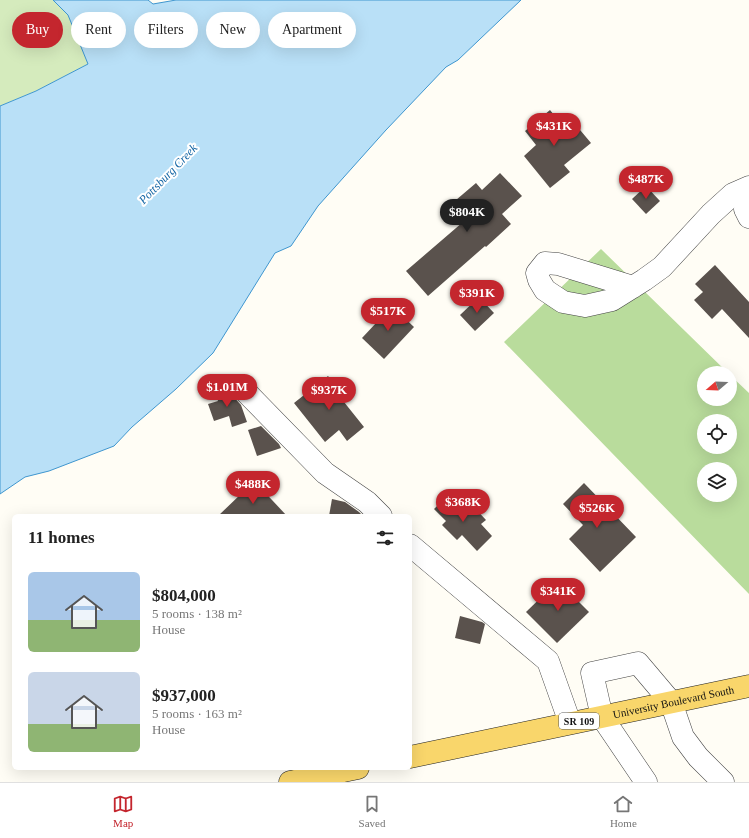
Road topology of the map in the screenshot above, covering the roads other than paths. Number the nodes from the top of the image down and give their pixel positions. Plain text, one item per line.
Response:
1 (749, 187) edge
2 (633, 287) dead end
3 (240, 386) dead end
4 (379, 514) edge
5 (412, 547) edge
6 (749, 686) edge
7 (671, 702) junction
8 (602, 717) junction
9 (570, 723) junction
10 (412, 757) edge
11 (348, 770) edge
12 (290, 782) edge
13 (646, 782) edge
14 (723, 782) edge

1 - 2 lane
3 - 4 lane
5 - 9 lane
6 - 7 main road, University Boulevard South / SR 109
7 - 8 main road, University Boulevard South / SR 109
7 - 8 lane
7 - 14 lane
8 - 9 main road, University Boulevard South / SR 109
8 - 13 lane
9 - 10 main road, University Boulevard South / SR 109
11 - 12 main road

